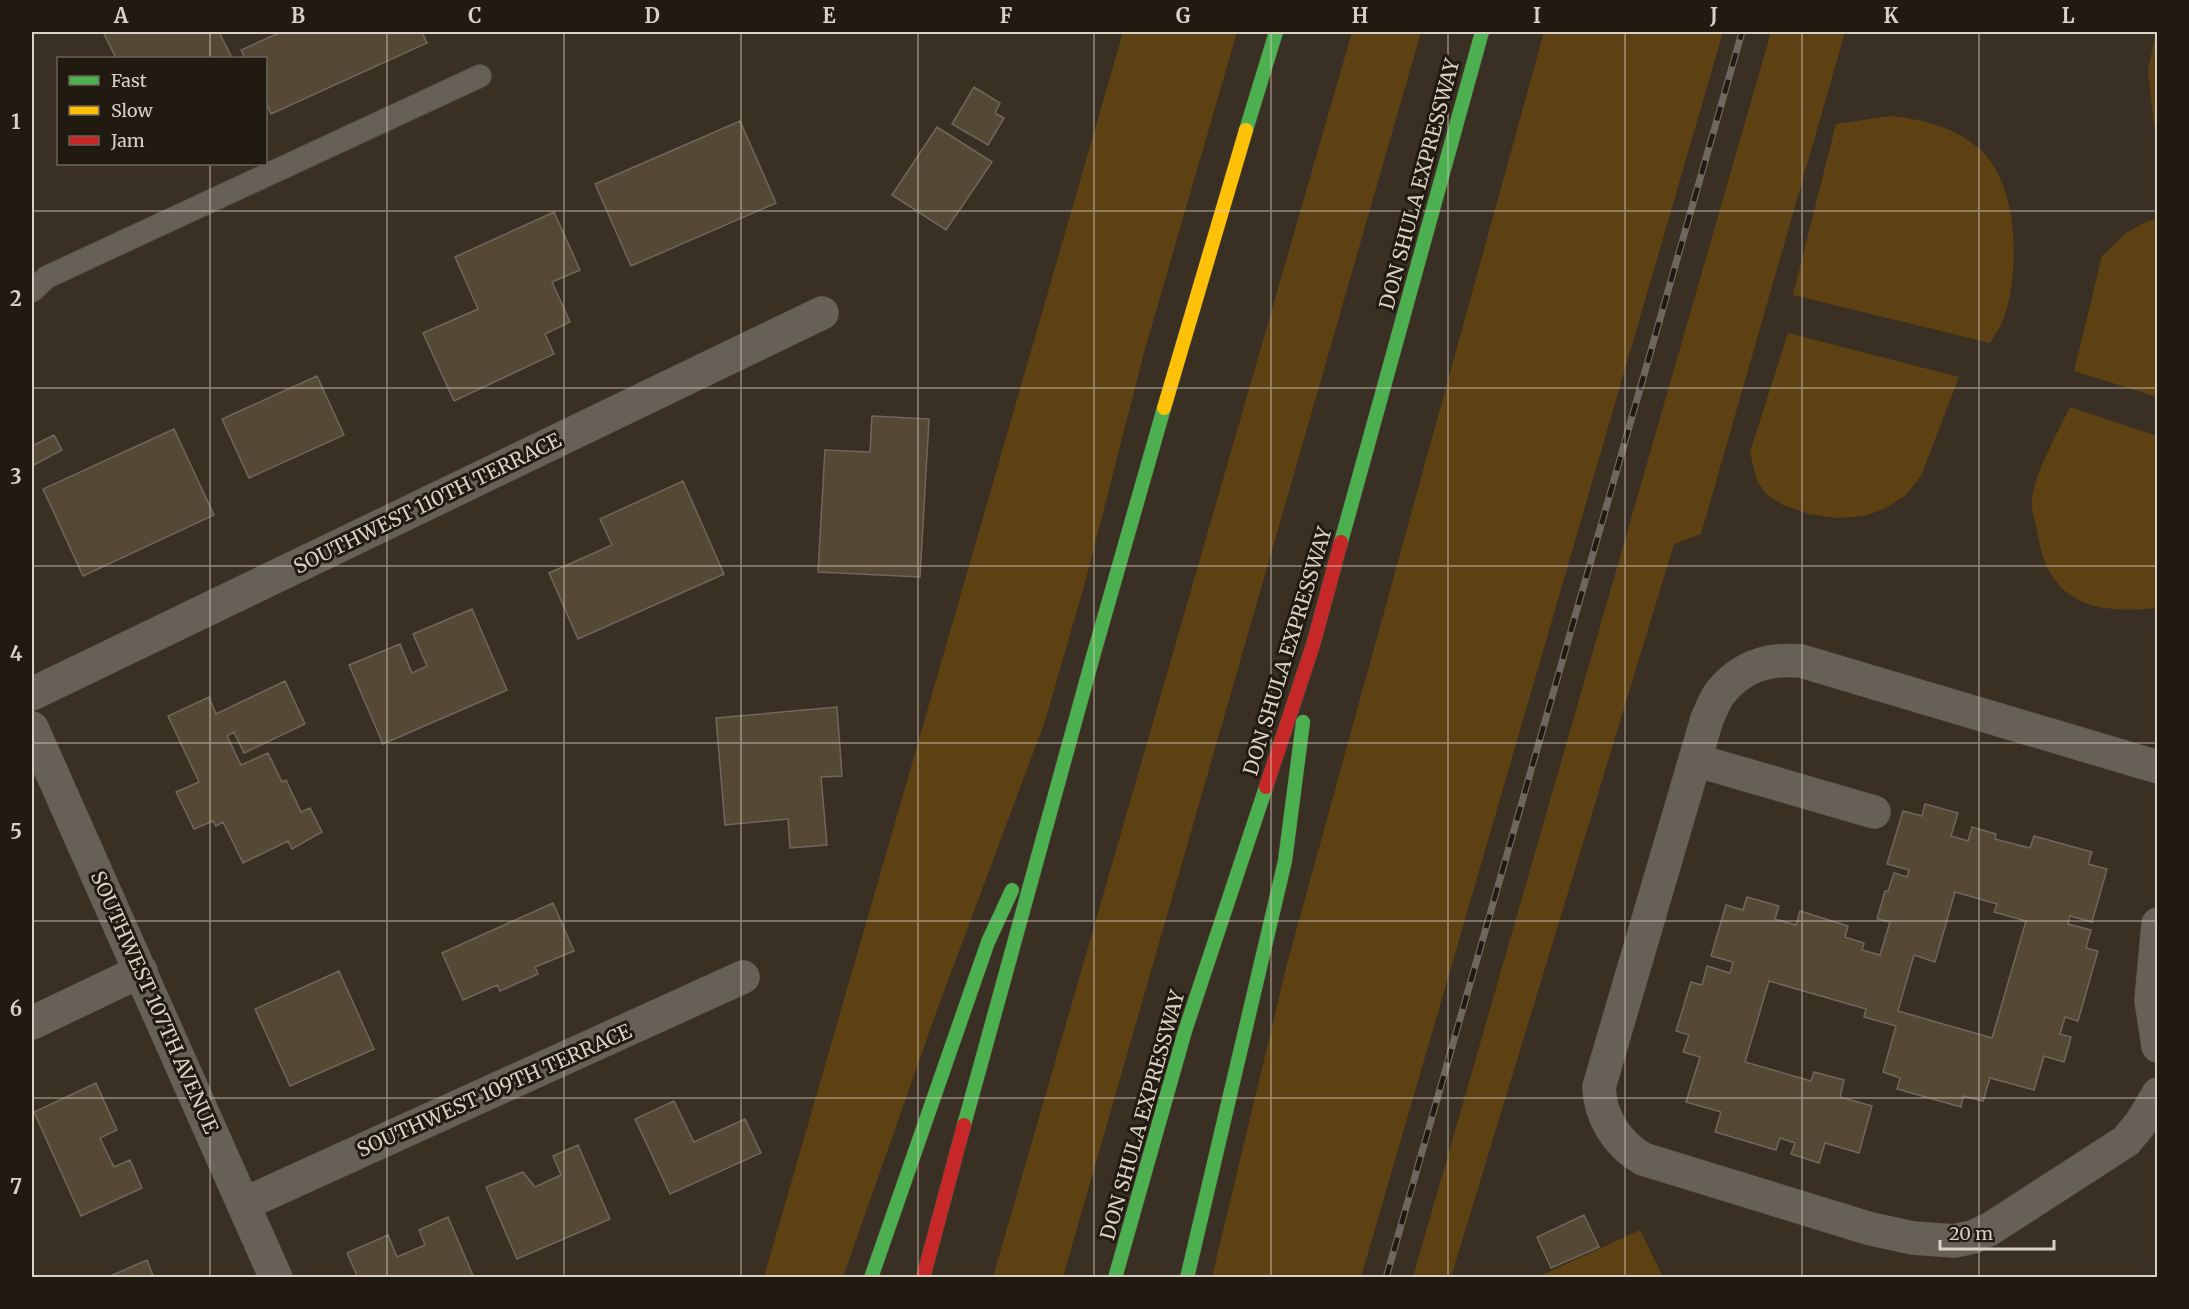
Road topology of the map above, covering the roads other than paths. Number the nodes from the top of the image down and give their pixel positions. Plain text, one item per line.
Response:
1 (1276, 32) edge
2 (1482, 32) edge
3 (480, 76) dead end
4 (32, 291) edge
5 (822, 313) dead end
6 (1313, 645) junction
7 (32, 694) edge
8 (32, 728) edge
9 (1695, 760) junction
10 (2157, 767) edge
11 (1050, 810) junction
12 (1874, 812) dead end
13 (2157, 924) edge
14 (141, 971) junction
15 (743, 977) dead end
16 (32, 1023) edge
17 (2157, 1046) edge
18 (2157, 1101) edge
19 (244, 1204) junction
20 (276, 1278) edge
21 (871, 1278) edge
22 (923, 1278) edge
23 (1115, 1278) edge
24 (1187, 1278) edge

1 - 11 highway
2 - 6 highway, DON SHULA EXPRESSWAY
3 - 4 lane
5 - 7 street, SOUTHWEST 110TH TERRACE
6 - 23 highway, DON SHULA EXPRESSWAY
6 - 24 highway
8 - 14 street, SOUTHWEST 107TH AVENUE
9 - 10 street
9 - 12 street
9 - 18 street
11 - 21 highway
11 - 22 highway
13 - 17 street
14 - 16 street
14 - 19 street, SOUTHWEST 107TH AVENUE
15 - 19 street, SOUTHWEST 109TH TERRACE
19 - 20 street, SOUTHWEST 107TH AVENUE

